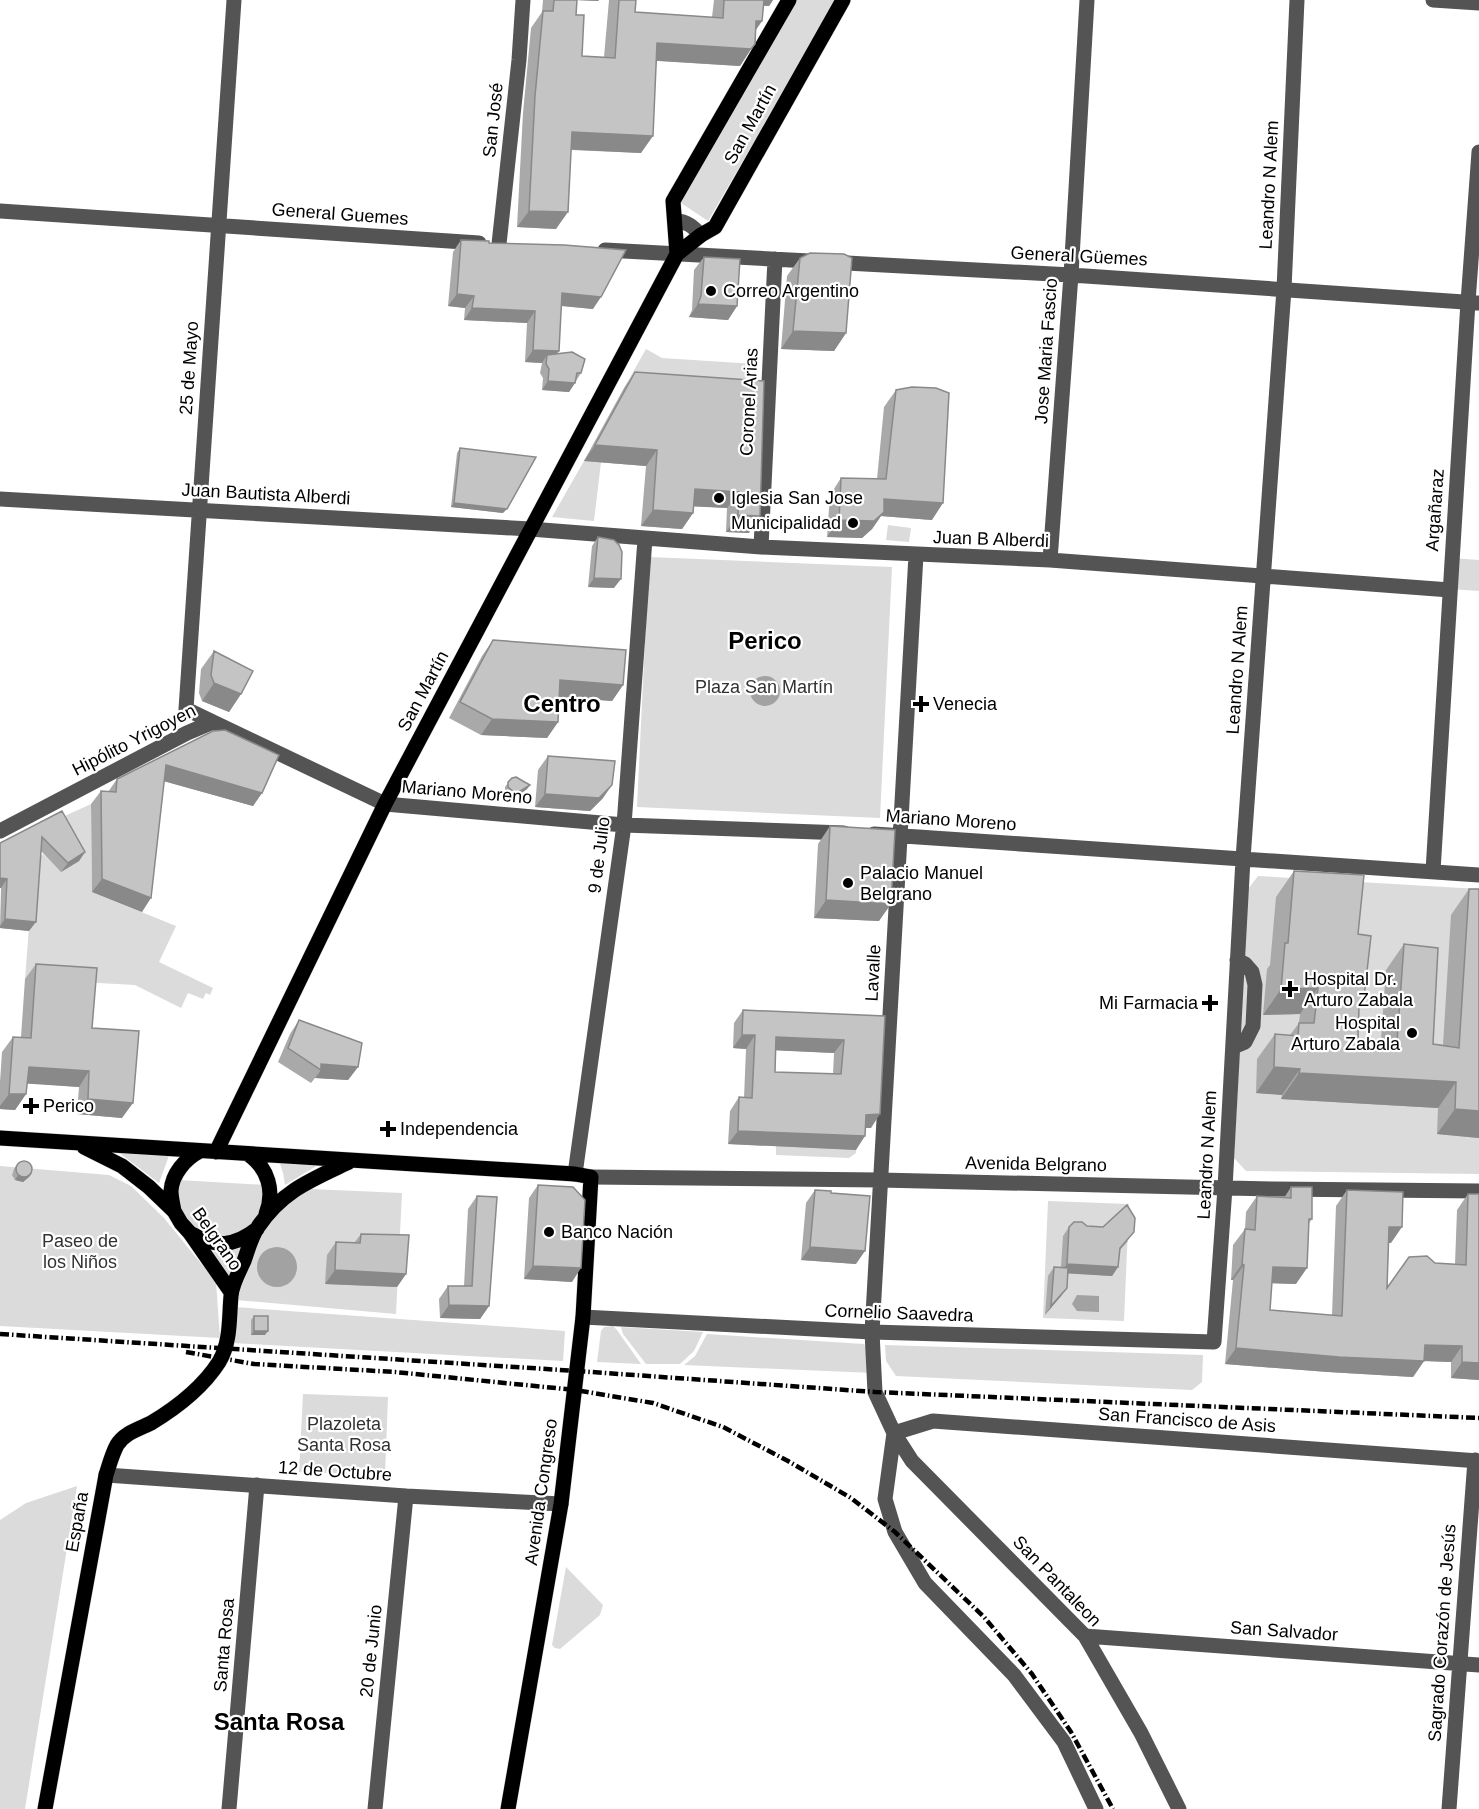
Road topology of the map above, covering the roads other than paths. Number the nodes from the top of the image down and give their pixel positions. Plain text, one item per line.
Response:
1 (234, 0) edge
2 (523, 0) edge
3 (789, 0) edge
4 (843, 0) edge
5 (1087, 0) edge
6 (1297, 0) edge
7 (1433, 0) edge
8 (1479, 3) edge
9 (1479, 152) edge
10 (0, 211) edge
11 (676, 221) junction
12 (218, 225) junction
13 (700, 235) junction
14 (505, 244) joint
15 (594, 249) edge
16 (677, 254) junction
17 (775, 259) junction
18 (1071, 275) junction
19 (1284, 289) junction
20 (1473, 303) edge
21 (0, 499) edge
22 (199, 509) junction
23 (530, 529) junction
24 (645, 539) junction
25 (761, 547) junction
26 (916, 555) junction
27 (1050, 560) junction
28 (1263, 576) junction
29 (1450, 590) junction
30 (186, 709) junction
31 (213, 722) junction
32 (187, 733) junction
33 (385, 804) junction
34 (624, 825) junction
35 (0, 831) edge
36 (900, 835) junction
37 (1243, 859) junction
38 (1433, 871) junction
39 (1479, 875) edge
40 (0, 1138) edge
41 (76, 1143) junction
42 (200, 1151) junction
43 (216, 1152) junction
44 (248, 1154) junction
45 (352, 1160) junction
46 (575, 1174) junction
47 (591, 1177) junction
48 (880, 1180) junction
49 (1225, 1188) junction
50 (1479, 1191) edge
51 (174, 1211) junction
52 (266, 1214) junction
53 (257, 1228) junction
54 (190, 1233) junction
55 (231, 1292) junction
56 (583, 1317) junction
57 (873, 1332) junction
58 (1214, 1342) joint
59 (874, 1392) joint
60 (894, 1433) junction
61 (1477, 1461) edge
62 (106, 1475) junction
63 (257, 1485) junction
64 (406, 1496) junction
65 (561, 1504) junction
66 (1085, 1636) junction
67 (1460, 1663) junction
68 (1479, 1665) edge
69 (45, 1809) edge
70 (229, 1809) edge
71 (375, 1809) edge
72 (508, 1809) edge
73 (1096, 1809) edge
74 (1179, 1809) edge
75 (1449, 1809) edge

1 - 12 street, 25 de Mayo
2 - 14 street, San José
3 - 11 main road, San Martín
4 - 13 main road, San Martín
5 - 18 street, Jose Maria Fascio
6 - 19 street, Leandro N Alem
7 - 8 street
9 - 20 street, Argañaraz
10 - 12 street, General Guemes
11 - 13 street
11 - 16 main road, San Martín
12 - 14 street, General Guemes
12 - 22 street, 25 de Mayo
13 - 16 main road, San Martín
15 - 16 street
16 - 17 street, General Güemes
16 - 23 main road, San Martín
17 - 18 street, General Güemes
17 - 25 street, Coronel Arias
18 - 19 street, General Güemes
18 - 27 street, Jose Maria Fascio
19 - 20 street, General Güemes
19 - 28 street, Leandro N Alem
20 - 29 street, Argañaraz
21 - 22 street, Juan Bautista Alberdi
22 - 23 street, Juan Bautista Alberdi
22 - 30 street, 25 de Mayo
23 - 24 street, Juan B Alberdi
23 - 33 main road, San Martín
24 - 25 street, Juan B Alberdi
24 - 34 street, 9 de Julio
25 - 26 street, Juan B Alberdi
26 - 27 street, Juan B Alberdi
26 - 36 street, Lavalle
27 - 28 street, Juan B Alberdi
28 - 29 street, Juan B Alberdi
28 - 37 street, Leandro N Alem
29 - 38 street, Argañaraz
30 - 31 street
30 - 32 street, 25 de Mayo
31 - 32 street, Hipólito Yrigoyen
31 - 33 street, Hipólito Yrigoyen
32 - 35 street, Hipólito Yrigoyen
33 - 34 street, Mariano Moreno
33 - 43 main road, San Martín
34 - 36 street, Mariano Moreno
34 - 46 street, 9 de Julio
36 - 37 street, Mariano Moreno
36 - 48 street, Lavalle
37 - 38 street, Mariano Moreno
37 - 49 street, Leandro N Alem
38 - 39 street, Mariano Moreno
40 - 41 main road, Belgrano
41 - 42 main road, Belgrano
41 - 51 main road, Belgrano
42 - 43 main road, Belgrano
42 - 51 main road
43 - 44 main road, Belgrano
44 - 45 main road, Belgrano
44 - 52 main road
45 - 46 main road, Belgrano
45 - 52 main road, Belgrano
46 - 47 main road, Belgrano
47 - 48 street, Avenida Belgrano
47 - 56 main road, Avenida Congreso
48 - 49 street, Avenida Belgrano
48 - 57 street, Lavalle
49 - 50 street, Avenida Belgrano
49 - 58 street, Leandro N Alem
51 - 54 main road, Belgrano
52 - 53 main road, Belgrano
53 - 54 main road
53 - 55 main road, Belgrano
54 - 55 main road, Belgrano
55 - 62 main road, España
56 - 57 street, Cornelio Saavedra
56 - 65 main road, Avenida Congreso
57 - 58 street, Cornelio Saavedra
57 - 59 street, Lavalle
59 - 60 street, San Pantaleon
60 - 61 street, San Francisco de Asis
60 - 66 street, San Pantaleon
60 - 73 street
61 - 67 street, Sagrado Corazón de Jesús
62 - 63 street, 12 de Octubre
62 - 69 main road, España
63 - 64 street, 12 de Octubre
63 - 70 street, Santa Rosa
64 - 65 street, 12 de Octubre
64 - 71 street, 20 de Junio
65 - 72 main road, Avenida Congreso
66 - 67 street, San Salvador
66 - 74 street, San Pantaleon
67 - 68 street, San Salvador
67 - 75 street, Sagrado Corazón de Jesús

